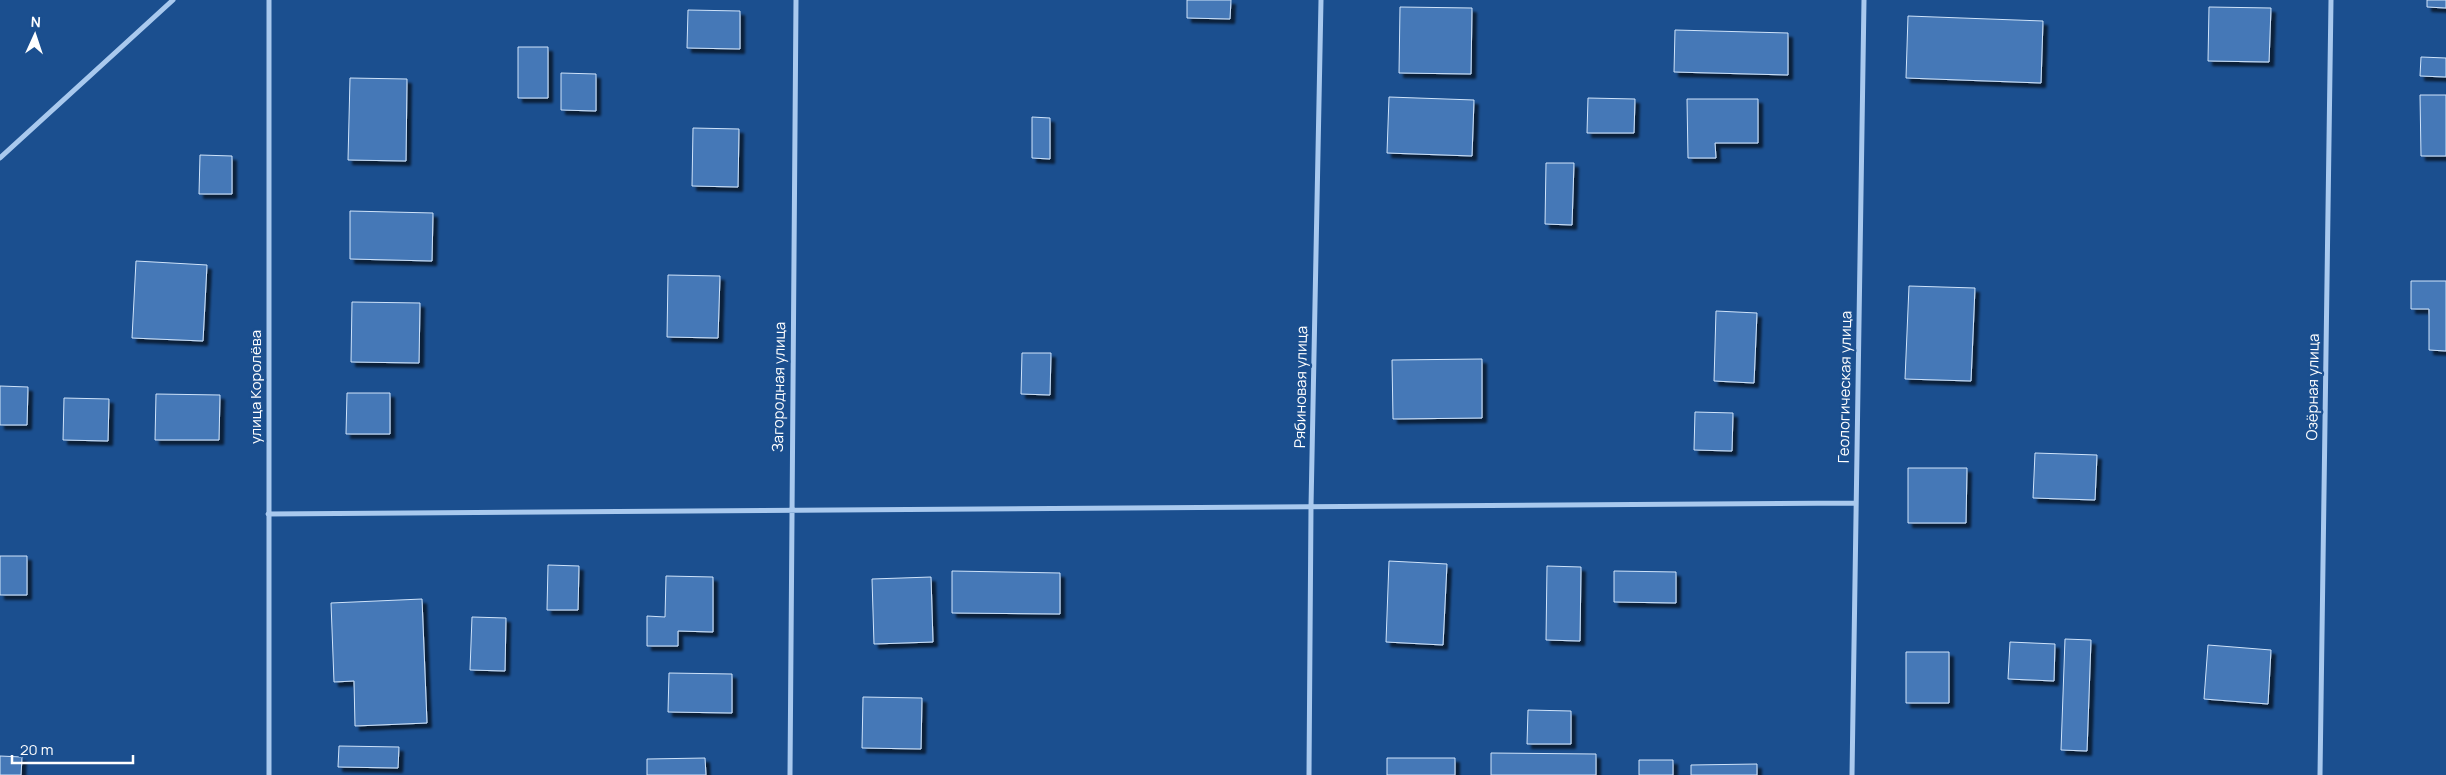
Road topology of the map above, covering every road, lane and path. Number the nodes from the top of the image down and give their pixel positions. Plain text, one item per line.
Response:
1 (173, 0) edge
2 (269, 0) edge
3 (796, 0) edge
4 (1321, 0) edge
5 (1864, 0) edge
6 (2332, 0) edge
7 (0, 158) edge
8 (1856, 503) junction
9 (1311, 507) junction
10 (790, 510) junction
11 (268, 514) junction
12 (269, 775) edge
13 (790, 775) edge
14 (1309, 775) edge
15 (1852, 775) edge
16 (2320, 775) edge

1 - 7 street
2 - 11 street, улица Королёва
3 - 10 street, Загородная улица
4 - 9 street, Рябиновая улица
5 - 8 street, Геологическая улица
6 - 16 street, Озёрная улица
8 - 9 street
8 - 15 street, Геологическая улица
9 - 10 street
9 - 14 street, Рябиновая улица
10 - 11 street
10 - 13 street, Загородная улица
11 - 12 street, улица Королёва

